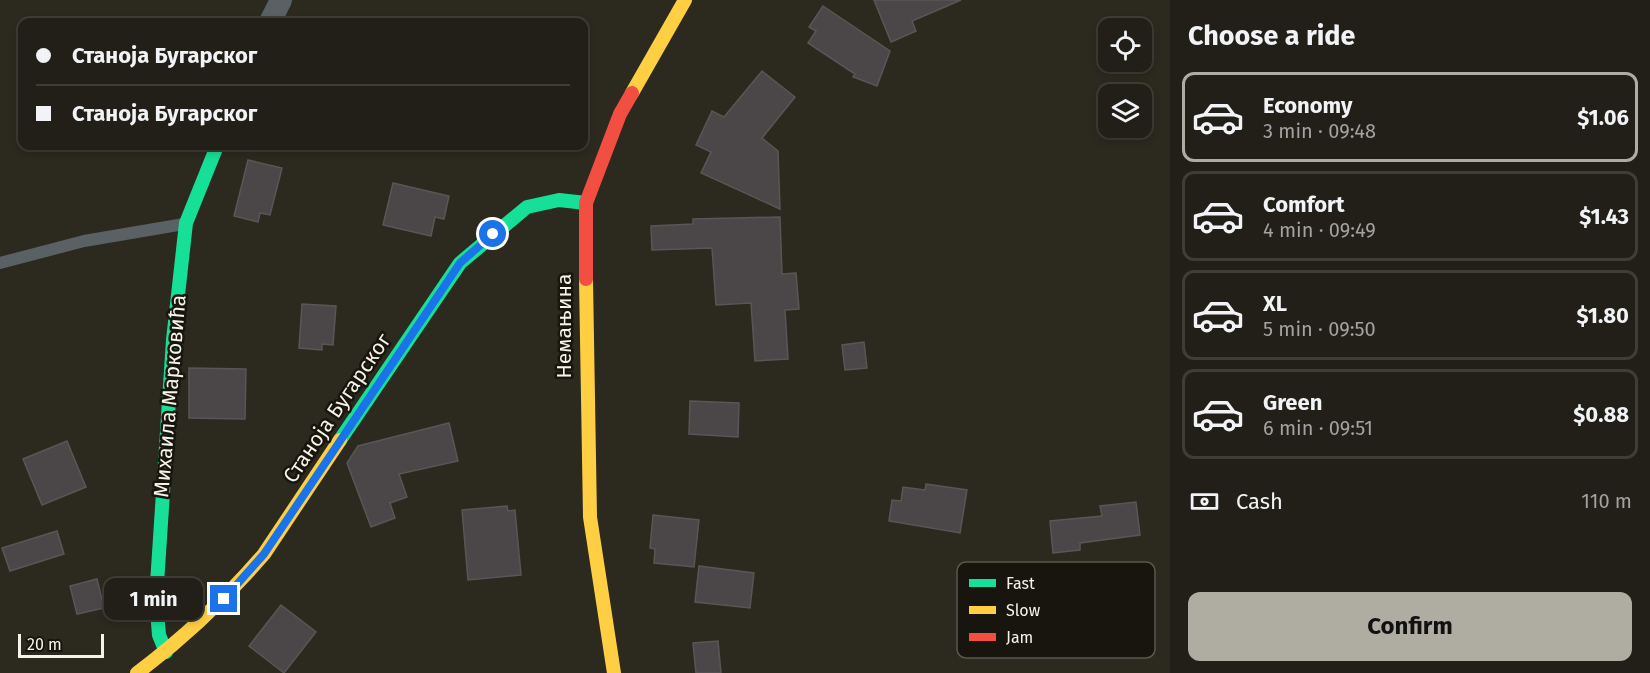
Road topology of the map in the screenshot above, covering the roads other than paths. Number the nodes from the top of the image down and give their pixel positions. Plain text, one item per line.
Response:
1 (281, 0) edge
2 (685, 0) edge
3 (272, 18) edge
4 (215, 150) edge
5 (586, 203) junction
6 (186, 223) junction
7 (0, 263) edge
8 (166, 652) junction
9 (137, 673) edge
10 (614, 673) edge

1 - 3 street
2 - 5 street, Немањина
4 - 6 street, Михаила Марковића
5 - 8 street, Станоја Бугарског
5 - 10 street, Немањина
6 - 7 lane
6 - 8 street, Михаила Марковића
8 - 9 street, Станоја Бугарског

